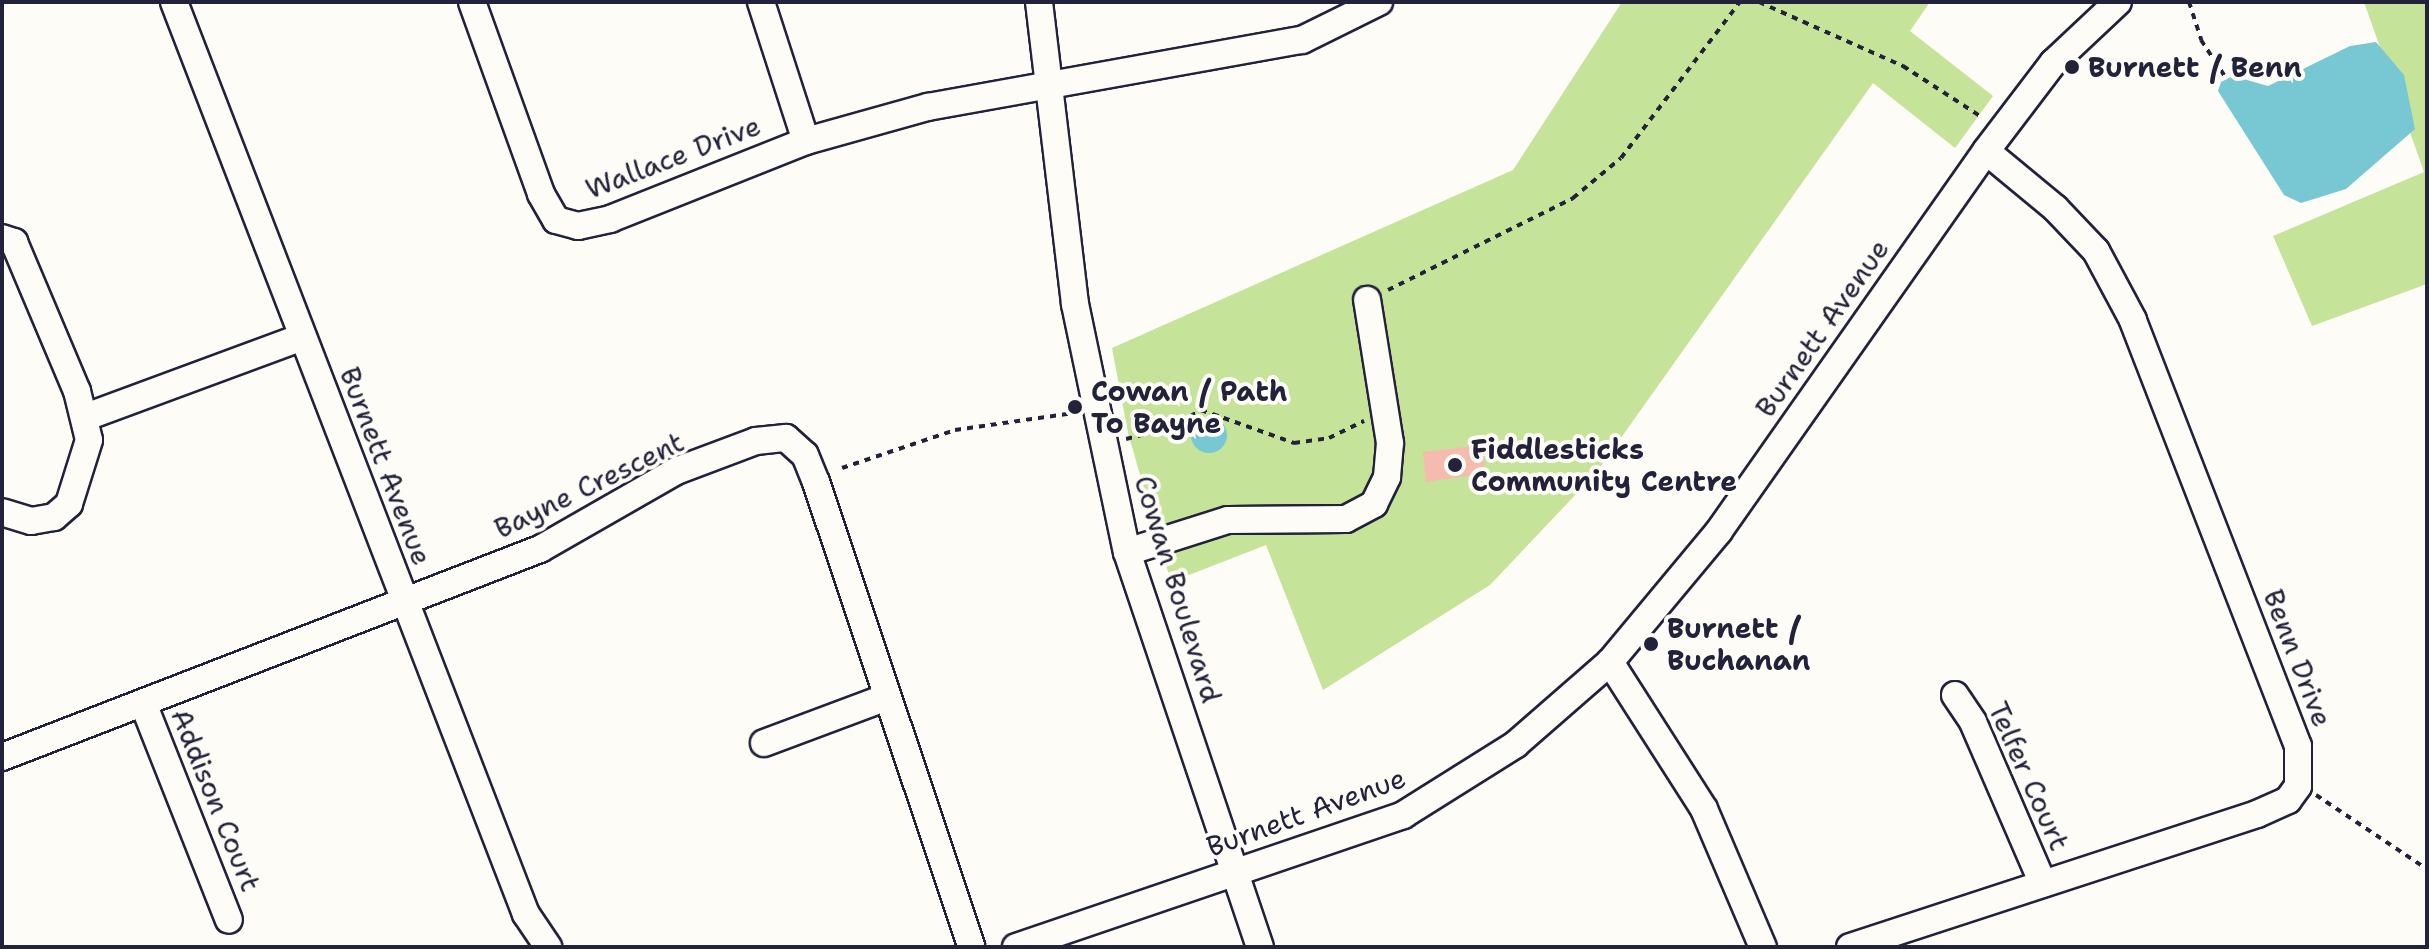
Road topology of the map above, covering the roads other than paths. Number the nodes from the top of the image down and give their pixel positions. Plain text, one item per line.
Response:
1 (174, 2) edge
2 (472, 2) edge
3 (761, 2) edge
4 (1039, 2) edge
5 (1379, 2) edge
6 (2118, 2) edge
7 (1052, 87) junction
8 (806, 141) junction
9 (1986, 151) junction
10 (2, 238) edge
11 (1367, 300) road end
12 (302, 337) junction
13 (86, 417) junction
14 (2, 512) edge
15 (1127, 552) junction
16 (403, 602) junction
17 (1610, 662) junction
18 (1955, 695) dead end
19 (887, 697) junction
20 (143, 703) junction
21 (764, 743) dead end
22 (2, 757) edge
23 (1235, 874) junction
24 (2043, 884) junction
25 (229, 920) dead end
26 (548, 947) edge
27 (972, 947) edge
28 (1016, 947) edge
29 (1260, 947) edge
30 (1763, 947) edge
31 (1850, 947) edge

1 - 12 street, Burnett Avenue
2 - 8 street, Wallace Drive
3 - 8 street, Wallace Drive
4 - 7 street, Cowan Boulevard
5 - 7 street, Wallace Drive
6 - 9 street, Burnett Avenue
7 - 8 street, Wallace Drive
7 - 15 street, Cowan Boulevard
9 - 17 street, Burnett Avenue
9 - 24 street, Benn Drive
10 - 13 street
11 - 15 street
12 - 13 street
12 - 16 street, Burnett Avenue
13 - 14 street
15 - 23 street, Cowan Boulevard
16 - 19 street, Bayne Crescent
16 - 20 street, Bayne Crescent
16 - 26 street, Burnett Avenue
17 - 23 street, Burnett Avenue
17 - 30 street
18 - 24 street, Telfer Court
19 - 21 street
19 - 27 street, Bayne Crescent
20 - 22 street, Bayne Crescent
20 - 25 street, Addison Court
23 - 28 street, Burnett Avenue
23 - 29 street, Cowan Boulevard
24 - 31 street

